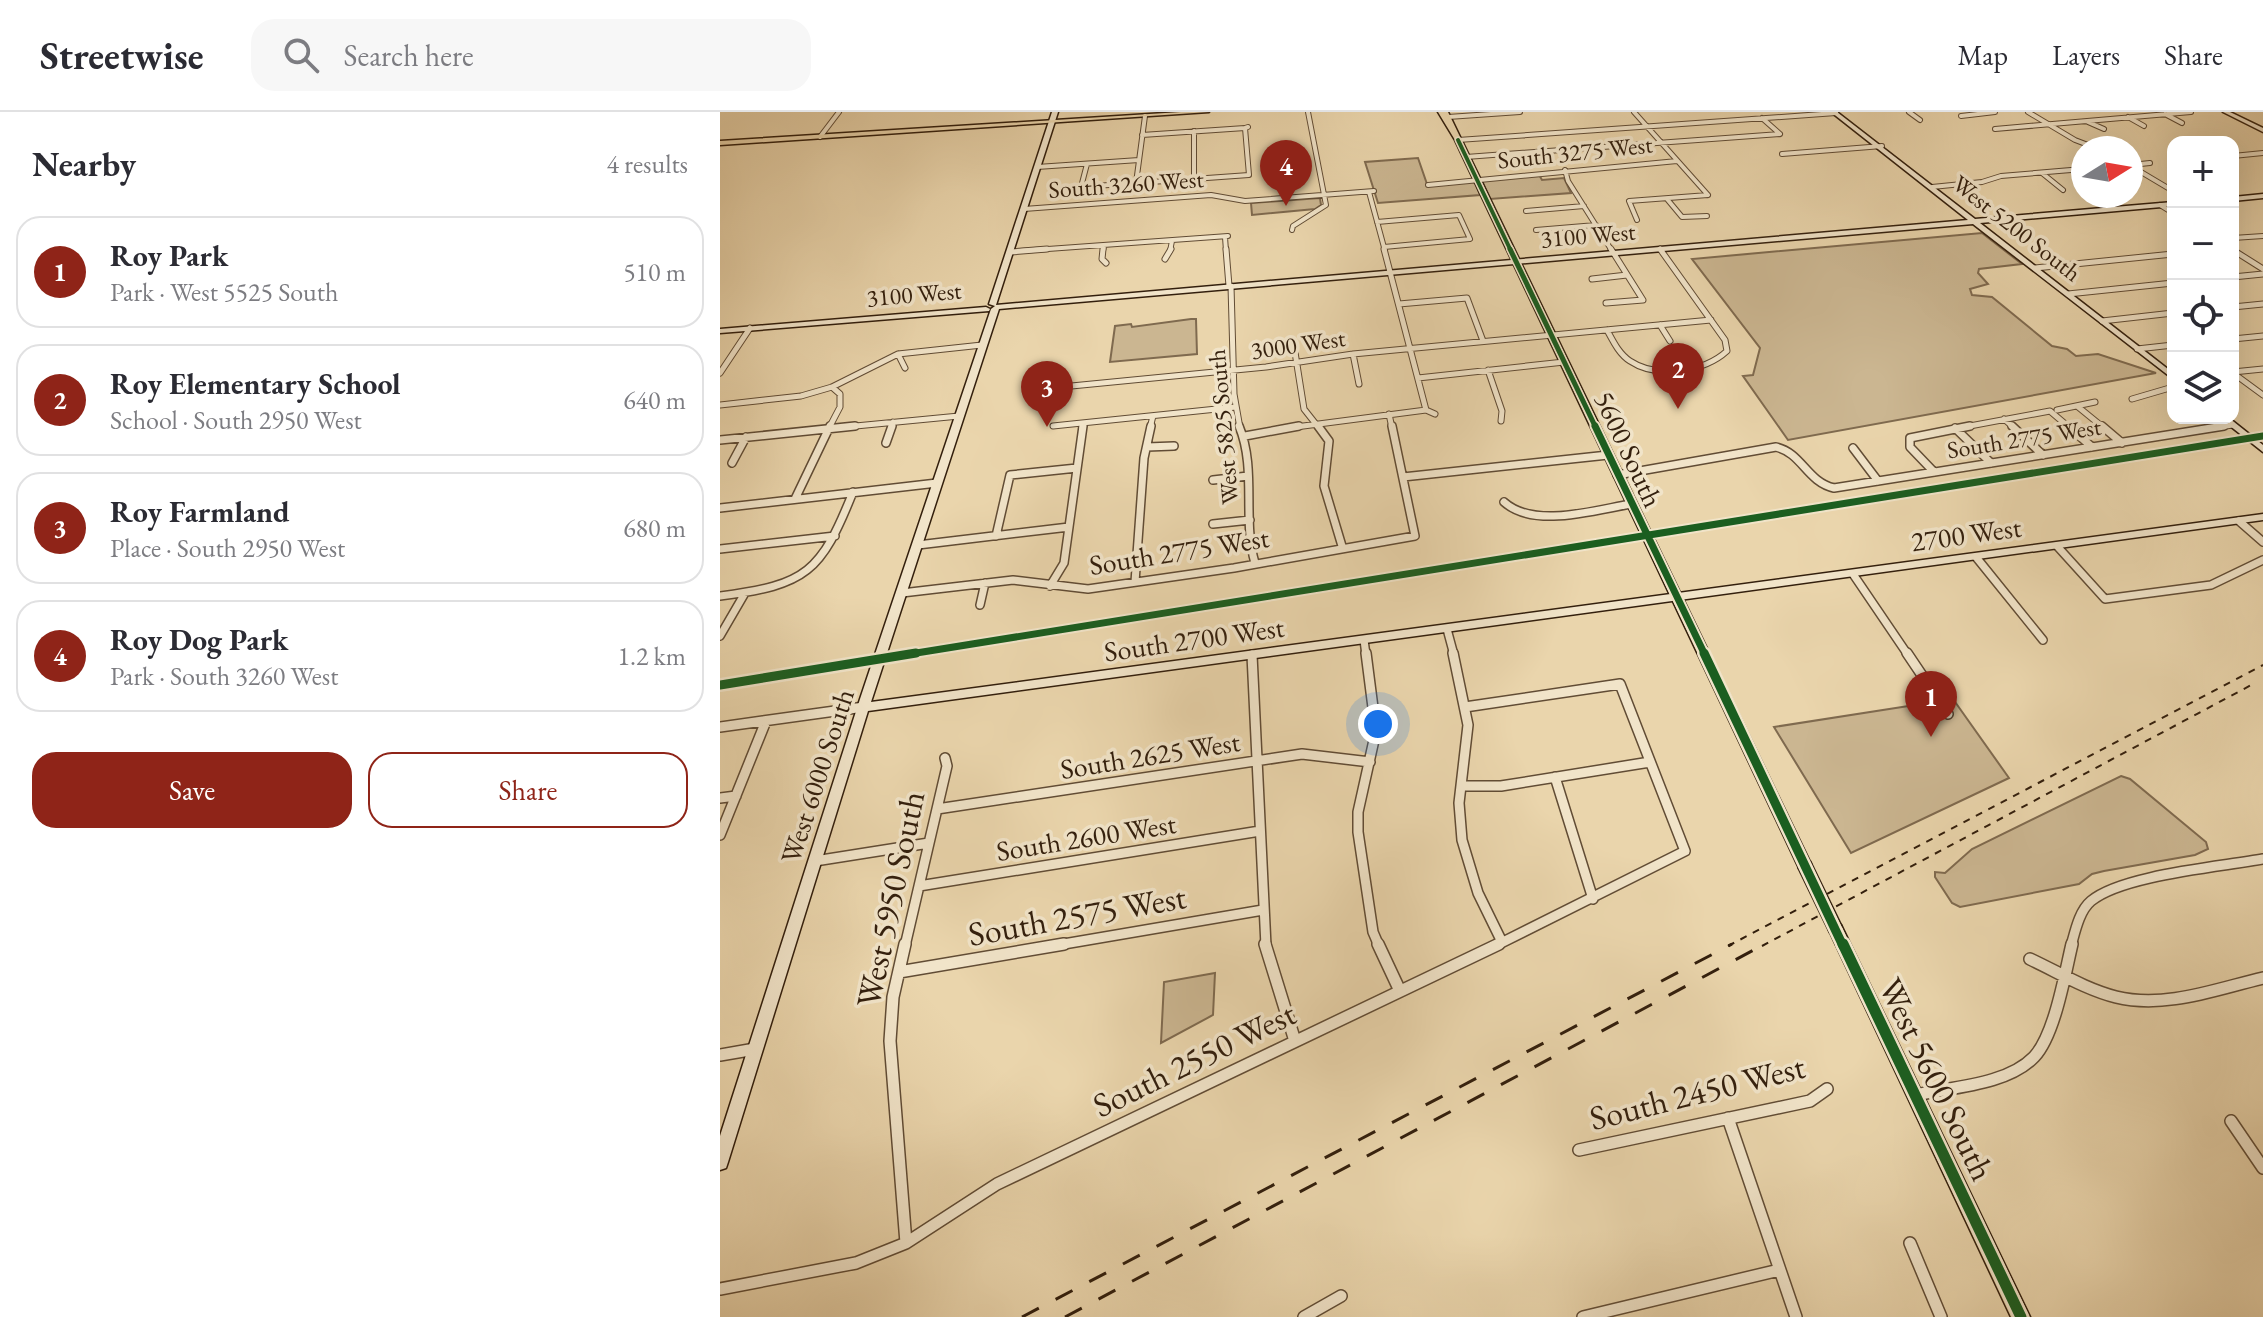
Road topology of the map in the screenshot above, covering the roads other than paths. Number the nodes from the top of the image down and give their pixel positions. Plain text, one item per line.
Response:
1 (839, 112) edge
2 (1055, 112) edge
3 (1206, 112) edge
4 (1308, 112) edge
5 (1520, 112) edge
6 (1634, 112) edge
7 (1835, 112) edge
8 (1909, 112) edge
9 (1986, 112) edge
10 (1995, 112) edge
11 (2028, 112) edge
12 (2191, 112) edge
13 (2226, 112) edge
14 (1445, 114) edge
15 (2164, 114) junction
16 (1145, 116) junction
17 (1961, 116) dead end
18 (2128, 117) junction
19 (1762, 118) junction
20 (1920, 120) dead end
21 (1052, 122) junction
22 (2088, 122) junction
23 (2182, 123) dead end
24 (2050, 125) junction
25 (1646, 126) junction
26 (2144, 126) dead end
27 (1995, 129) dead end
28 (2104, 129) dead end
29 (2263, 130) edge
30 (1194, 131) junction
31 (1142, 135) junction
32 (2072, 136) edge
33 (820, 137) junction
34 (1458, 140) junction
35 (720, 143) edge
36 (1661, 143) junction
37 (1882, 146) junction
38 (2263, 153) edge
39 (1782, 154) dead end
40 (2239, 155) edge
41 (1466, 157) junction
42 (1139, 160) junction
43 (1677, 161) junction
44 (2150, 163) dead end
45 (1087, 164) junction
46 (2143, 164) edge
47 (1037, 167) junction
48 (1565, 170) junction
49 (2071, 170) edge
50 (2143, 172) edge
51 (2041, 173) junction
52 (1194, 179) junction
53 (1477, 180) junction
54 (1136, 183) junction
55 (1428, 185) dead end
56 (1932, 187) junction
57 (2167, 187) edge
58 (2063, 190) dead end
59 (1324, 195) junction
60 (2263, 196) edge
61 (2239, 198) edge
62 (1667, 199) junction
63 (2167, 204) edge
64 (2160, 205) junction
65 (1584, 206) junction
66 (1024, 209) junction
67 (2167, 209) edge
68 (1526, 211) dead end
69 (1707, 216) dead end
70 (1637, 220) dead end
71 (1377, 222) junction
72 (1977, 222) junction
73 (1596, 225) junction
74 (1292, 230) dead end
75 (1536, 230) dead end
76 (2263, 236) edge
77 (2239, 238) edge
78 (1172, 241) junction
79 (1104, 246) junction
80 (1384, 247) junction
81 (1660, 249) junction
82 (1011, 252) junction
83 (1613, 253) junction
84 (2239, 254) edge
85 (2167, 255) edge
86 (1165, 259) dead end
87 (1516, 262) junction
88 (2263, 262) edge
89 (1106, 263) dead end
90 (2253, 263) junction
91 (2035, 268) junction
92 (2263, 271) edge
93 (1390, 272) junction
94 (1627, 275) junction
95 (2239, 276) edge
96 (1592, 279) dead end
97 (2167, 284) edge
98 (1230, 286) junction
99 (2068, 294) junction
100 (1606, 303) dead end
101 (1399, 304) junction
102 (2263, 304) edge
103 (2239, 306) edge
104 (993, 307) junction
105 (2167, 314) edge
106 (1711, 320) junction
107 (2102, 321) junction
108 (1660, 325) junction
109 (750, 328) junction
110 (1607, 330) junction
111 (720, 331) edge
112 (1551, 335) junction
113 (2263, 336) edge
114 (2239, 338) edge
115 (1483, 341) junction
116 (1670, 341) dead end
117 (982, 345) junction
118 (1294, 346) dead end
119 (2167, 346) edge
120 (1410, 348) junction
121 (2137, 349) junction
122 (898, 354) junction
123 (1353, 354) junction
124 (1564, 362) junction
125 (1296, 363) junction
126 (905, 368) dead end
127 (2263, 369) edge
128 (1488, 370) junction
129 (1233, 371) junction
130 (2167, 372) edge
131 (2239, 372) edge
132 (720, 373) edge
133 (2239, 377) edge
134 (1418, 378) junction
135 (1359, 384) dead end
136 (832, 387) junction
137 (2167, 389) edge
138 (2263, 395) edge
139 (2132, 399) dead end
140 (2095, 402) dead end
141 (720, 405) edge
142 (1047, 406) dead end
143 (2077, 406) junction
144 (1236, 407) junction
145 (1426, 410) junction
146 (2053, 411) junction
147 (1389, 414) junction
148 (1435, 414) dead end
149 (959, 416) junction
150 (1153, 416) junction
151 (2004, 419) junction
152 (1501, 421) dead end
153 (893, 422) junction
154 (1083, 423) junction
155 (1317, 424) junction
156 (2233, 425) joint
157 (1053, 426) dead end
158 (1955, 428) junction
159 (829, 429) junction
160 (1245, 436) junction
161 (746, 437) junction
162 (720, 440) edge
163 (886, 443) dead end
164 (2122, 443) junction
165 (1174, 446) dead end
166 (1147, 447) junction
167 (2092, 447) junction
168 (1853, 448) dead end
169 (2263, 449) edge
170 (1608, 455) junction
171 (2043, 455) junction
172 (732, 463) dead end
173 (1991, 463) junction
174 (1077, 468) junction
175 (1934, 472) junction
176 (1617, 475) junction
177 (1248, 476) junction
178 (1403, 477) junction
179 (1213, 480) dead end
180 (1878, 481) junction
181 (937, 483) junction
182 (853, 492) junction
183 (795, 499) junction
184 (1504, 502) dead end
185 (1631, 504) junction
186 (720, 508) edge
187 (2263, 517) edge
188 (1250, 520) junction
189 (2239, 521) junction
190 (1213, 524) dead end
191 (1069, 527) junction
192 (835, 536) junction
193 (996, 536) junction
194 (2263, 542) edge
195 (918, 545) junction
196 (1342, 546) junction
197 (2057, 546) junction
198 (720, 549) edge
199 (1976, 557) junction
200 (2263, 560) edge
201 (1255, 563) junction
202 (1853, 574) junction
203 (1135, 582) junction
204 (985, 583) junction
205 (1050, 586) junction
206 (745, 593) junction
207 (902, 593) junction
208 (720, 596) edge
209 (1675, 598) junction
210 (980, 605) dead end
211 (1447, 629) junction
212 (720, 636) edge
213 (1364, 640) junction
214 (2043, 640) dead end
215 (1252, 655) junction
216 (864, 707) junction
217 (1465, 707) junction
218 (1948, 714) dead end
219 (766, 721) junction
220 (720, 727) edge
221 (945, 758) dead end
222 (1257, 761) junction
223 (1370, 762) junction
224 (1650, 762) junction
225 (1555, 777) junction
226 (1461, 786) junction
227 (736, 796) junction
228 (720, 798) edge
229 (937, 809) junction
230 (1260, 831) junction
231 (720, 835) edge
232 (929, 843) junction
233 (2263, 859) edge
234 (815, 861) junction
235 (1804, 864) joint
236 (919, 886) junction
237 (1593, 899) junction
238 (1263, 910) junction
239 (1502, 942) junction
240 (2030, 959) dead end
241 (899, 972) junction
242 (2063, 974) junction
243 (2263, 978) edge
244 (1400, 991) junction
245 (1295, 1041) junction
246 (756, 1049) junction
247 (720, 1055) edge
248 (1827, 1089) dead end
249 (1916, 1095) junction
250 (1728, 1118) junction
251 (2231, 1121) dead end
252 (1579, 1150) dead end
253 (720, 1162) edge
254 (2263, 1168) edge
255 (906, 1243) junction
256 (1910, 1243) dead end
257 (1779, 1270) junction
258 (720, 1289) edge
259 (1341, 1296) dead end
260 (1304, 1317) edge
261 (1583, 1317) edge
262 (1796, 1317) edge
263 (1941, 1317) edge
264 (2021, 1317) edge

1 - 33 street
2 - 21 street, West 6000 South
3 - 16 main road
4 - 59 street
5 - 14 street
6 - 25 street
7 - 19 street
7 - 37 street, West 5200 South
8 - 20 street
9 - 10 street
9 - 17 street
11 - 24 street
12 - 15 street
13 - 29 street
14 - 34 main road, 5600 South
15 - 18 street
15 - 23 street
16 - 21 main road
16 - 31 street
18 - 22 street
18 - 26 street
19 - 25 street
19 - 36 street
21 - 33 main road
21 - 47 street, West 6000 South
22 - 24 street
22 - 28 street
24 - 27 street
24 - 32 street
25 - 34 street
25 - 36 street
30 - 31 street
30 - 52 street
30 - 52 street
31 - 42 street
33 - 35 main road
34 - 41 main road, 5600 South
36 - 41 street
36 - 43 street
37 - 39 street
37 - 56 street, West 5200 South
38 - 40 street
41 - 53 main road, 5600 South
42 - 45 street
42 - 54 street
43 - 48 street, South 3275 West
43 - 62 street
44 - 46 street
45 - 47 street
45 - 54 street
47 - 66 street, West 6000 South
48 - 53 street, South 3275 West
48 - 65 street
49 - 51 street
50 - 57 street
51 - 56 street
51 - 58 street
52 - 54 street
53 - 55 street, South 3275 West
53 - 87 main road, 5600 South
56 - 72 street, West 5200 South
59 - 66 street, South 3260 West
59 - 71 street, South 3260 West
59 - 74 street
60 - 61 street
62 - 69 street
62 - 70 street
63 - 64 street, 3100 West
64 - 67 street
64 - 72 street, 3100 West
65 - 68 street
65 - 73 street
66 - 82 street, West 6000 South
71 - 80 street
71 - 80 street
72 - 81 street, 3100 West
72 - 91 street, West 5200 South
73 - 75 street
73 - 83 street
76 - 77 street
78 - 79 street
78 - 86 street
78 - 98 street, West 5825 South
79 - 82 street
79 - 89 street
80 - 93 street
81 - 83 street, 3100 West
81 - 106 street
82 - 104 street, West 6000 South
83 - 87 street, 3100 West
83 - 94 street
84 - 90 street
85 - 91 street
87 - 93 street, 3100 West
87 - 112 main road, 5600 South
88 - 90 street
90 - 92 street
91 - 99 street, West 5200 South
92 - 95 street
93 - 98 street, 3100 West
93 - 101 street
94 - 96 street
94 - 100 street
97 - 99 street
98 - 104 street, 3100 West
98 - 129 street, West 5825 South
99 - 107 street, West 5200 South
101 - 115 street
101 - 120 street
102 - 103 street
104 - 109 street, 3100 West
104 - 117 street, West 6000 South
105 - 107 street
106 - 108 street, 3000 West
106 - 110 street
107 - 121 street, West 5200 South
108 - 110 street, 3000 West
108 - 116 street
109 - 111 street, 3100 West
109 - 132 street
110 - 112 street, 3000 West
112 - 115 street, 3000 West
112 - 124 main road, 5600 South
113 - 114 street
115 - 120 street, 3000 West
117 - 122 street
117 - 149 street, West 6000 South
118 - 125 street
119 - 121 street
120 - 123 street, 3000 West
120 - 134 street
121 - 130 street, West 5200 South
122 - 126 street
122 - 136 street
123 - 125 street, 3000 West
123 - 135 street
124 - 128 street
124 - 170 main road, 5600 South
125 - 129 street, 3000 West
125 - 155 street
127 - 131 street
128 - 134 street
128 - 152 street
129 - 142 street, 3000 West
129 - 144 street, West 5825 South
133 - 138 street
134 - 145 street
136 - 141 street
136 - 159 street
137 - 139 street
140 - 143 street
143 - 146 street
143 - 164 street
144 - 150 street
144 - 160 street, West 5825 South
145 - 147 street
145 - 148 street
146 - 151 street
146 - 167 street
147 - 155 street
147 - 178 street
149 - 153 street
149 - 181 street, West 6000 South
150 - 154 street
150 - 166 street
151 - 158 street
151 - 171 street
153 - 159 street
153 - 163 street
154 - 157 street
154 - 174 street
155 - 160 street
155 - 196 street
156 - 164 street, South 2775 West
156 - 169 street
158 - 173 street
158 - 175 street
159 - 161 street
159 - 183 street
160 - 177 street, West 5825 South
161 - 162 street
161 - 172 street
164 - 167 street, South 2775 West
165 - 166 street
166 - 203 street
167 - 171 street, South 2775 West
168 - 180 street
170 - 176 main road, 5600 South
170 - 178 street
171 - 173 street, South 2775 West
173 - 175 street, South 2775 West
174 - 191 street
174 - 193 street
175 - 180 street, South 2775 West
176 - 180 street, South 2775 West
176 - 185 main road, 5600 South
177 - 179 street
177 - 188 street, West 5825 South
178 - 196 street, South 2775 West
181 - 182 street
181 - 195 street, West 6000 South
182 - 183 street
182 - 192 street
183 - 186 street
184 - 185 street
185 - 209 main road, 5600 South
187 - 189 street, 2700 West
188 - 190 street
188 - 201 street, West 5825 South
189 - 194 street
189 - 197 street, 2700 West
191 - 193 street
191 - 205 street
192 - 198 street
192 - 206 street
193 - 195 street
195 - 207 street, West 6000 South
196 - 201 street, South 2775 West
197 - 199 street, 2700 West
197 - 200 street
199 - 202 street, 2700 West
199 - 214 street
201 - 203 street, South 2775 West
202 - 209 street, 2700 West
202 - 218 street
203 - 205 street, South 2775 West
204 - 205 street, South 2775 West
204 - 207 street, South 2775 West
204 - 210 street
206 - 208 street
206 - 212 street
207 - 216 street, West 6000 South
209 - 211 street, South 2700 West
209 - 235 main road, 5600 South
211 - 213 street, South 2700 West
211 - 217 street
213 - 215 street, South 2700 West
213 - 223 street
215 - 216 street, South 2700 West
215 - 222 street
216 - 219 street, South 2700 West
216 - 234 street, West 6000 South
217 - 224 street
217 - 226 street
219 - 220 street, South 2700 West
219 - 227 street
221 - 229 street, West 5950 South
222 - 223 street, South 2625 West
222 - 229 street, South 2625 West
222 - 230 street
223 - 244 street
224 - 225 street
224 - 237 street, South 2550 West
225 - 226 street
225 - 237 street
226 - 239 street
227 - 228 street
227 - 231 street
229 - 232 street, West 5950 South
230 - 236 street, South 2600 West
230 - 238 street
232 - 234 street
232 - 236 street, West 5950 South
233 - 242 street
234 - 246 street, West 6000 South
235 - 249 main road, West 5600 South, bridge
236 - 241 street, West 5950 South
237 - 239 street, South 2550 West
238 - 241 street, South 2575 West
238 - 245 street
239 - 244 street, South 2550 West
240 - 242 street
241 - 255 street, West 5950 South
242 - 243 street
242 - 249 street
244 - 245 street, South 2550 West
245 - 255 street, South 2550 West
246 - 247 street
246 - 253 street, West 6000 South
248 - 250 street, South 2450 West
249 - 264 main road, West 5600 South
250 - 252 street, South 2450 West
250 - 257 street
251 - 254 street
255 - 258 street, South 2550 West
256 - 263 street
257 - 261 street
257 - 262 street
259 - 260 street

